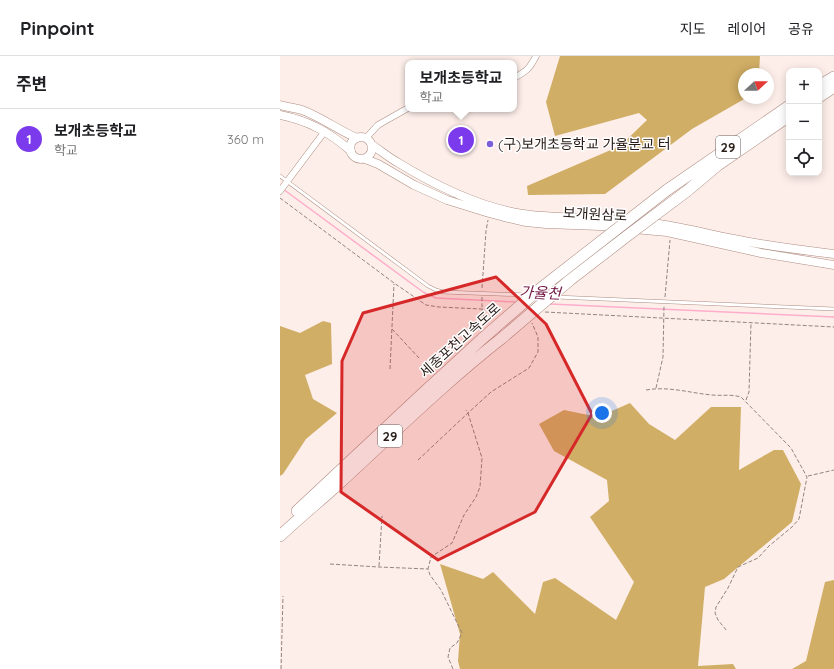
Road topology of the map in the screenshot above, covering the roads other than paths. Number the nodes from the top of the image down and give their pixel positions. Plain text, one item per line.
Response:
1 (536, 56) edge
2 (517, 76) edge
3 (834, 77) edge
4 (822, 84) edge
5 (834, 87) edge
6 (822, 95) edge
7 (280, 105) edge
8 (786, 108) edge
9 (405, 110) edge
10 (280, 115) edge
11 (786, 118) edge
12 (325, 131) junction
13 (356, 138) junction
14 (369, 142) junction
15 (351, 151) junction
16 (365, 159) junction
17 (280, 176) edge
18 (288, 181) junction
19 (280, 191) edge
20 (834, 254) edge
21 (834, 265) edge
22 (538, 296) dead end
23 (546, 296) dead end
24 (834, 309) edge
25 (280, 526) edge
26 (280, 536) edge

1 - 2 street
3 - 4 highway
5 - 6 highway
7 - 13 main road
8 - 25 highway, 세종포천고속도로 / 29, bridge
9 - 14 street
10 - 12 main road
11 - 26 highway, 세종포천고속도로 / 29, bridge
12 - 15 main road
12 - 18 street
13 - 14 main road
13 - 15 main road
14 - 16 main road
14 - 20 main road, 보개원삼로
15 - 16 main road
16 - 21 main road, 보개원삼로
17 - 18 lane
18 - 19 street
18 - 22 lane
23 - 24 lane

